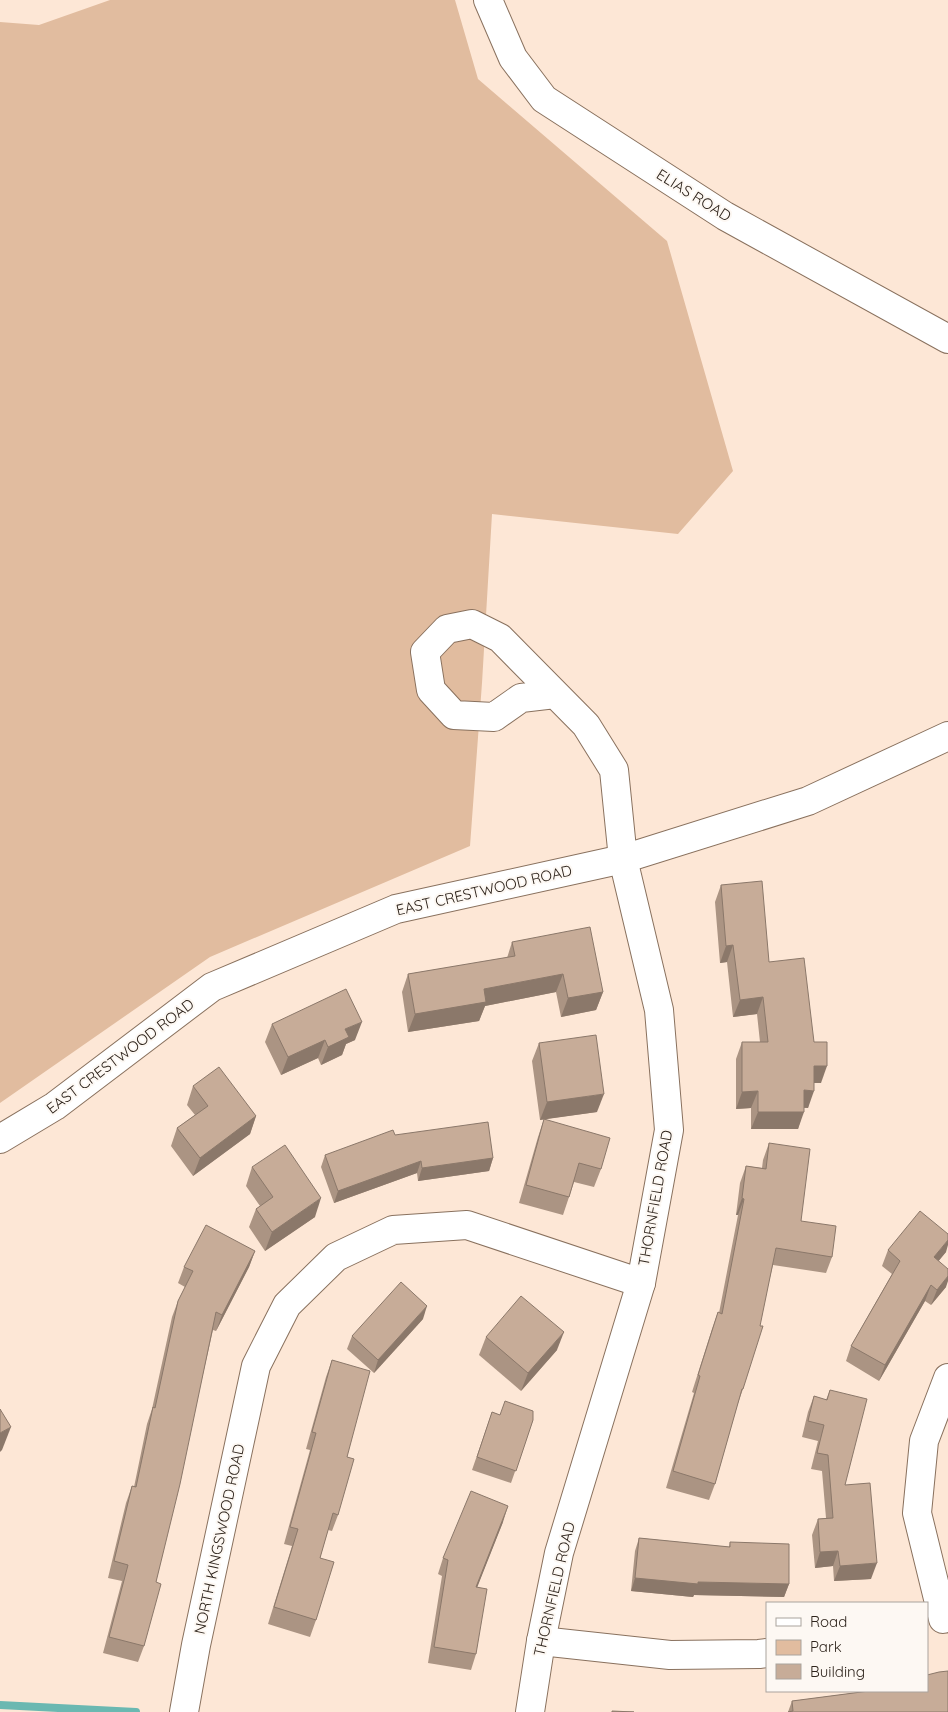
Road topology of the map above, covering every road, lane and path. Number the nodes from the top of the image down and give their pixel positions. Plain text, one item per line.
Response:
1 (488, 0) edge
2 (948, 339) edge
3 (555, 694) junction
4 (948, 736) edge
5 (623, 859) junction
6 (0, 1139) edge
7 (641, 1282) junction
8 (948, 1378) edge
9 (939, 1620) edge
10 (541, 1641) junction
11 (766, 1653) edge
12 (184, 1712) edge
13 (530, 1712) edge

1 - 2 street, ELIAS ROAD
3 - 3 street, THORNFIELD ROAD
3 - 5 street, THORNFIELD ROAD
4 - 5 street, EAST CRESTWOOD ROAD
5 - 6 street, EAST CRESTWOOD ROAD
5 - 7 street, THORNFIELD ROAD
7 - 10 street, THORNFIELD ROAD
7 - 12 street, NORTH KINGSWOOD ROAD
8 - 9 street
10 - 11 street
10 - 13 street, THORNFIELD ROAD

